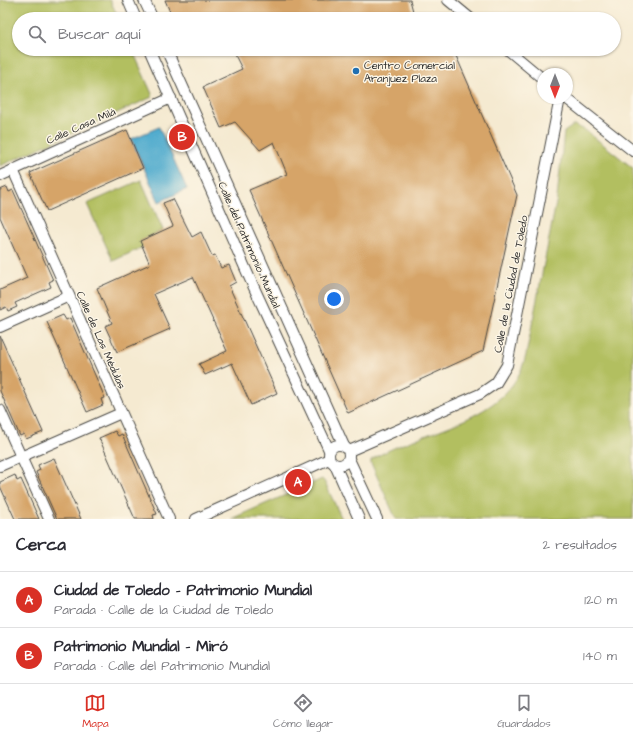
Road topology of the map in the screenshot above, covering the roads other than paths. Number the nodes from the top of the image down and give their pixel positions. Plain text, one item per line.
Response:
1 (128, 0) edge
2 (144, 0) edge
3 (448, 0) edge
4 (133, 12) edge
5 (150, 12) edge
6 (463, 12) edge
7 (152, 56) edge
8 (169, 56) edge
9 (515, 56) edge
10 (537, 74) edge
11 (171, 98) junction
12 (559, 104) edge
13 (573, 104) edge
14 (633, 151) edge
15 (13, 170) junction
16 (0, 176) edge
17 (69, 296) junction
18 (0, 327) edge
19 (0, 410) edge
20 (121, 413) junction
21 (347, 452) junction
22 (21, 457) junction
23 (331, 458) junction
24 (0, 466) edge
25 (48, 519) edge
26 (169, 519) edge
27 (196, 519) edge
28 (359, 519) edge
29 (376, 519) edge

1 - 4 street
2 - 5 street
3 - 6 street
7 - 11 street, Calle del Patrimonio Mundial
8 - 21 street, Calle del Patrimonio Mundial
9 - 10 street
11 - 15 street, Calle Casa Milá
11 - 23 street, Calle del Patrimonio Mundial
12 - 21 street, Calle de la Ciudad de Toledo
13 - 14 street
15 - 16 street, Calle Casa Milá
15 - 17 street, Calle de Las Médulas
17 - 18 street
17 - 20 street, Calle de Las Médulas
19 - 22 street
20 - 22 street
20 - 26 street, Calle de Las Médulas
21 - 23 street
21 - 23 street
21 - 29 street, Calle del Patrimonio Mundial
22 - 24 street
22 - 25 street
23 - 27 street
23 - 28 street, Calle del Patrimonio Mundial

